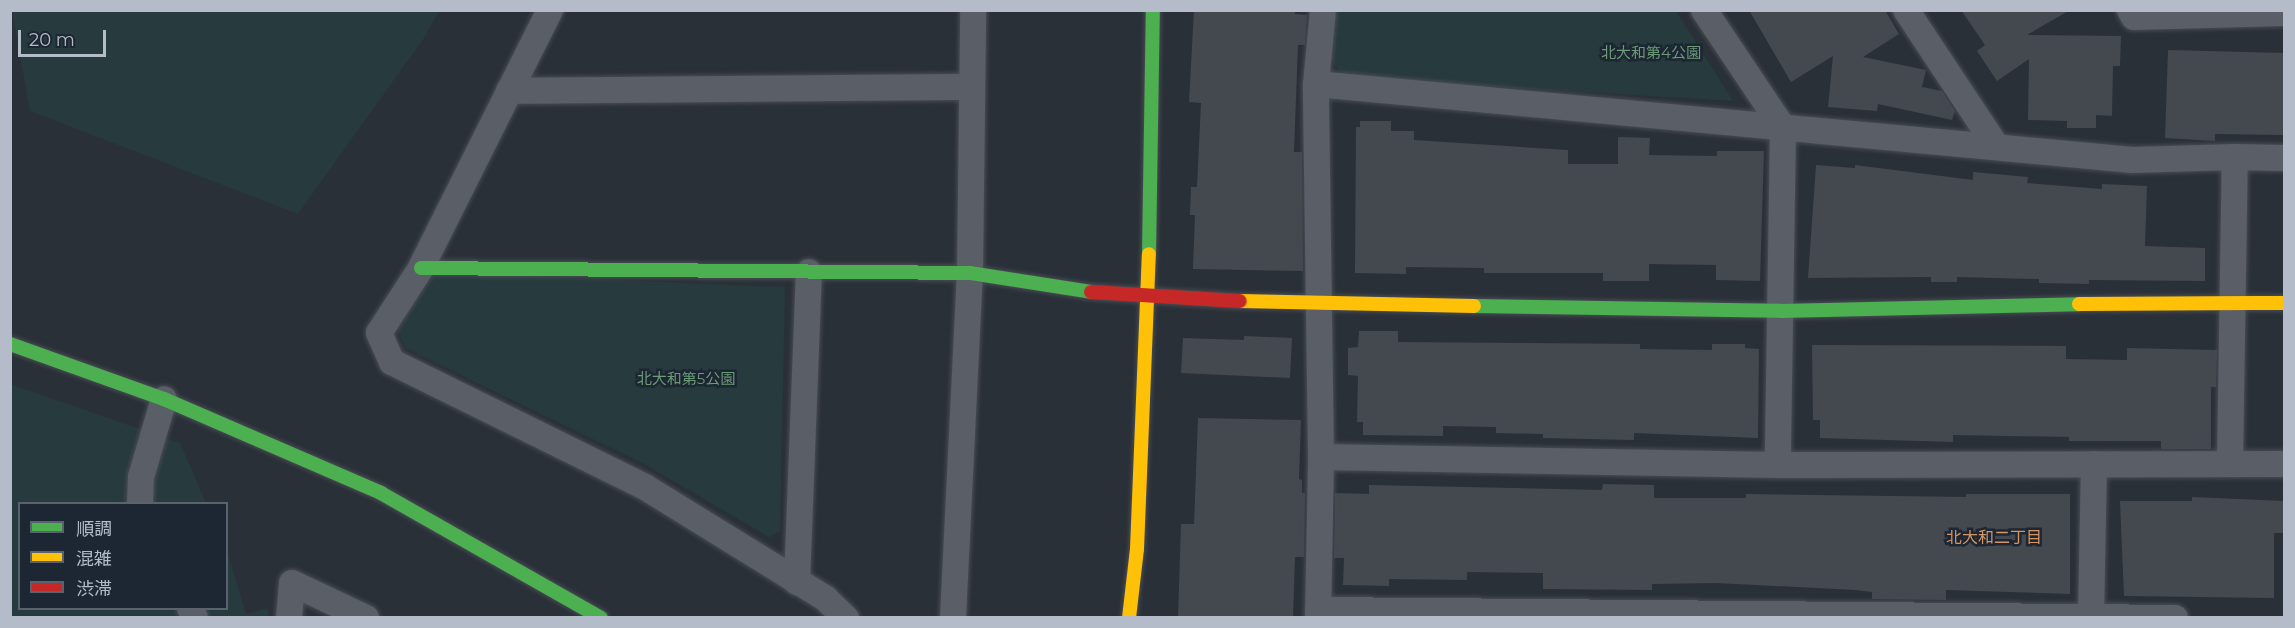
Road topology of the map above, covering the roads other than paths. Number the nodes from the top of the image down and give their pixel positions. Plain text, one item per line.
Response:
1 (550, 10) edge
2 (973, 10) edge
3 (1153, 10) edge
4 (1323, 10) edge
5 (1704, 10) edge
6 (1906, 10) edge
7 (2130, 10) edge
8 (2284, 13) edge
9 (1316, 84) junction
10 (970, 87) junction
11 (509, 91) junction
12 (1783, 128) junction
13 (1996, 146) junction
14 (2235, 157) junction
15 (2284, 158) edge
16 (422, 268) junction
17 (809, 272) junction
18 (970, 273) junction
19 (1148, 297) junction
20 (2231, 301) junction
21 (2284, 303) edge
22 (1320, 304) junction
23 (1781, 311) junction
24 (10, 344) edge
25 (164, 399) junction
26 (1321, 457) junction
27 (2230, 463) junction
28 (2094, 464) junction
29 (1778, 465) junction
30 (2284, 465) edge
31 (140, 502) edge
32 (797, 582) junction
33 (1318, 614) edge
34 (2091, 617) edge
35 (289, 618) edge
36 (366, 618) edge
37 (601, 618) edge
38 (846, 618) edge
39 (953, 618) edge
40 (1129, 618) edge
41 (2175, 618) edge

1 - 11 street
2 - 10 street
3 - 19 street
4 - 9 street
5 - 12 street
6 - 13 street
7 - 8 street
9 - 12 street
9 - 22 street
10 - 11 street
10 - 18 street
11 - 16 street
12 - 13 street
12 - 23 street
13 - 14 street
14 - 15 street
14 - 20 street
16 - 17 street
16 - 32 street
17 - 18 street
17 - 32 street
18 - 19 street
18 - 39 street
19 - 22 street
19 - 40 street
20 - 21 street
20 - 23 street
20 - 27 street
22 - 23 street
22 - 26 street
23 - 29 street
24 - 25 street
25 - 31 street
25 - 37 street
26 - 29 street
26 - 33 street
27 - 28 street
27 - 30 street
28 - 29 street
28 - 34 street
32 - 38 street
33 - 34 street
34 - 41 street
35 - 36 street

